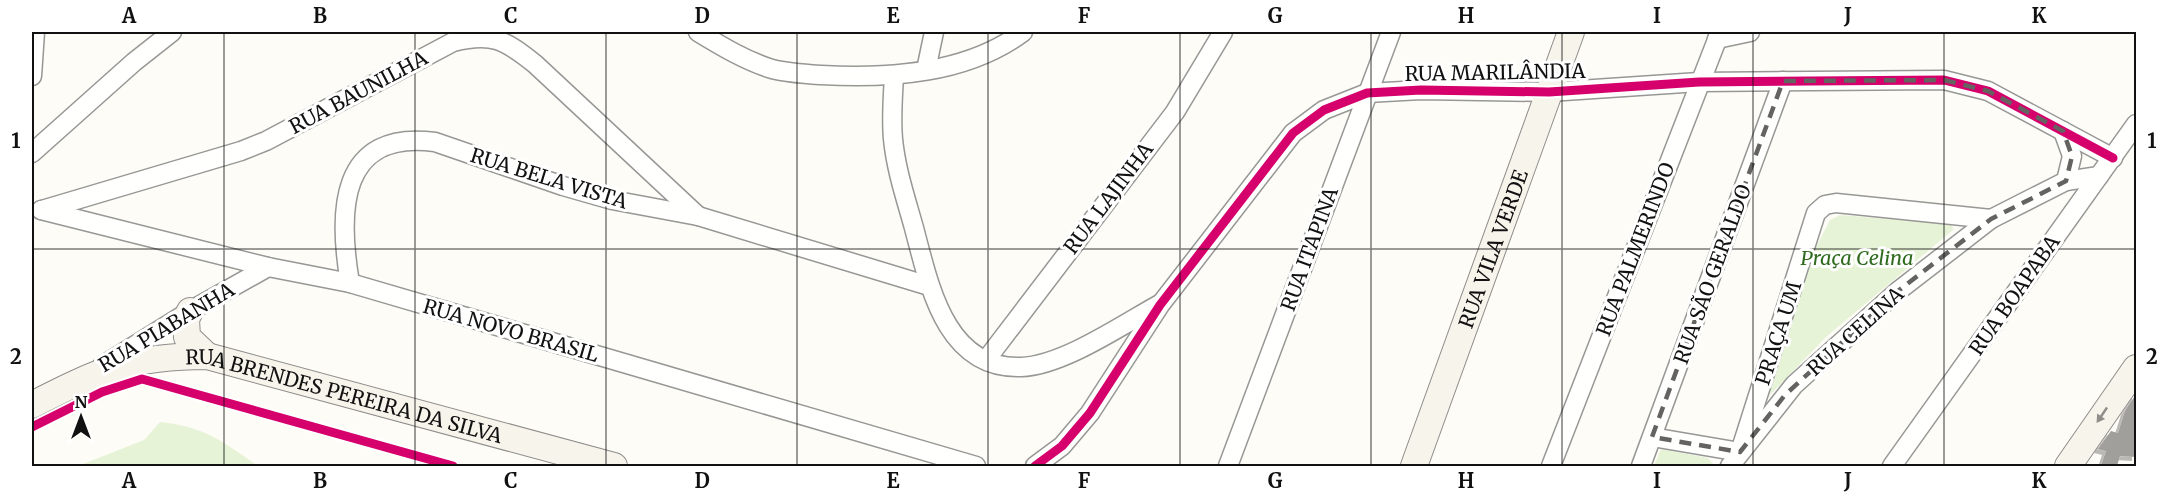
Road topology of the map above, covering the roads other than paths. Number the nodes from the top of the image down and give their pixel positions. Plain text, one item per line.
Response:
1 (35, 32) edge
2 (172, 32) edge
3 (699, 32) edge
4 (934, 32) edge
5 (1023, 32) edge
6 (1223, 32) edge
7 (1391, 32) edge
8 (1571, 32) edge
9 (1750, 32) edge
10 (1719, 35) edge
11 (926, 70) junction
12 (894, 75) junction
13 (32, 76) edge
14 (1783, 81) junction
15 (1700, 82) junction
16 (1548, 92) junction
17 (1367, 93) junction
18 (2136, 124) edge
19 (2063, 131) junction
20 (32, 153) edge
21 (2114, 158) junction
22 (2098, 176) junction
23 (2066, 181) junction
24 (36, 211) edge
25 (699, 216) junction
26 (1991, 219) junction
27 (268, 267) junction
28 (350, 283) junction
29 (929, 286) junction
30 (1160, 304) junction
31 (190, 311) junction
32 (207, 356) junction
33 (986, 360) junction
34 (2136, 368) edge
35 (72, 385) junction
36 (32, 405) edge
37 (1652, 437) junction
38 (1735, 459) edge
39 (2071, 464) edge
40 (614, 466) edge
41 (976, 466) edge
42 (1035, 466) edge
43 (1228, 466) edge
44 (1414, 466) edge
45 (1551, 466) edge
46 (1641, 466) edge
47 (1892, 466) edge

1 - 13 street
2 - 20 street
3 - 12 street
4 - 11 street
5 - 11 street
6 - 33 street, RUA LAJINHA
7 - 17 street, RUA ITAPINA
8 - 16 main road, RUA VILA VERDE
9 - 10 street
10 - 15 street, RUA PALMERINDO
11 - 12 street
12 - 29 street
14 - 15 street, RUA MARILÂNDIA
14 - 19 street, RUA MARILÂNDIA
14 - 37 street, RUA SÃO GERALDO
15 - 16 street, RUA MARILÂNDIA
15 - 45 street, RUA PALMERINDO
16 - 17 street, RUA MARILÂNDIA
16 - 44 main road, RUA VILA VERDE
17 - 30 street, RUA MARILÂNDIA
17 - 43 street, RUA ITAPINA
18 - 21 street, RUA BOAPABA
19 - 21 street, RUA MARILÂNDIA
19 - 23 street
21 - 22 street, RUA BOAPABA
22 - 23 street, RUA CELINA
22 - 47 street, RUA BOAPABA
23 - 26 street, RUA CELINA
24 - 25 street, RUA BAUNILHA
24 - 27 street, RUA NOVO BRASIL
25 - 28 street, RUA BELA VISTA
25 - 29 street, RUA BELA VISTA
26 - 38 street, RUA CELINA
26 - 38 street, PRAÇA UM
27 - 28 street, RUA NOVO BRASIL
27 - 31 street, RUA PIABANHA
28 - 41 street, RUA NOVO BRASIL
29 - 33 street
30 - 33 street
30 - 42 street, RUA MARILÂNDIA
31 - 32 main road
31 - 35 street, RUA PIABANHA
32 - 35 main road, RUA BRENDES PEREIRA DA SILVA
32 - 40 main road, RUA BRENDES PEREIRA DA SILVA
34 -> 39 main road
35 - 36 main road, RUA PIABANHA
37 - 38 street
37 - 46 street, RUA SÃO GERALDO

